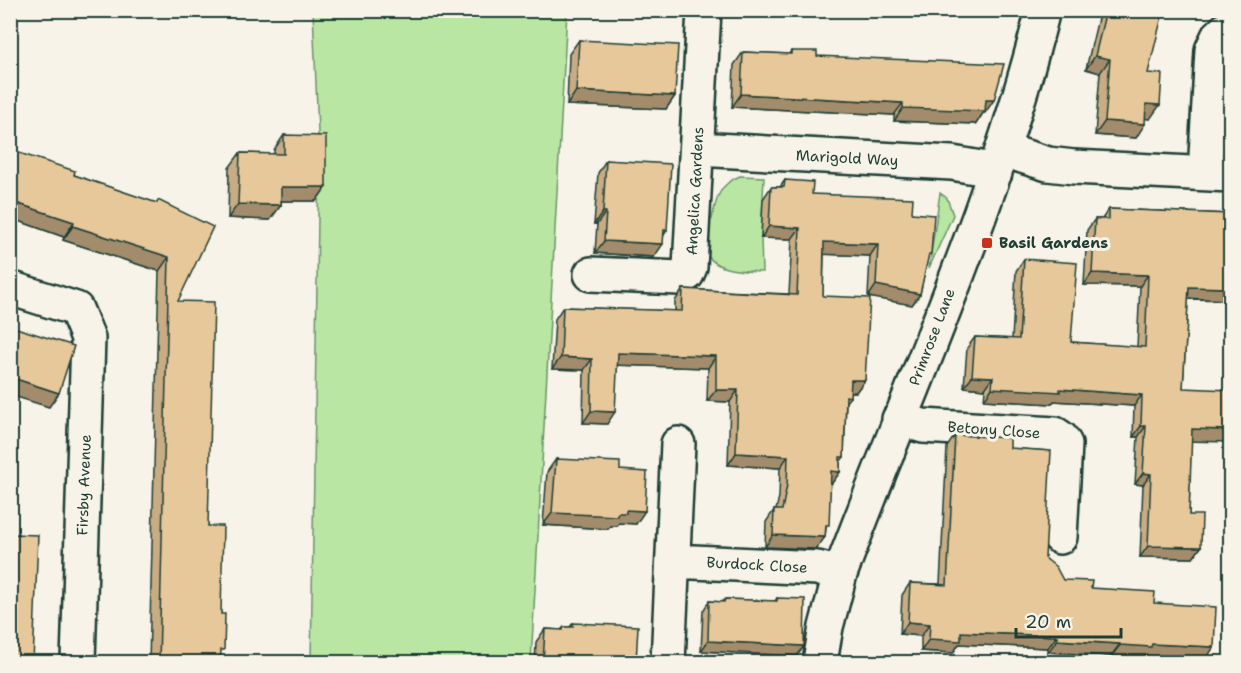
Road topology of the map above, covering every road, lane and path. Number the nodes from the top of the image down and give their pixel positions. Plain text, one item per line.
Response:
1 (704, 10) edge
2 (1043, 10) edge
3 (1230, 26) edge
4 (697, 149) junction
5 (999, 162) junction
6 (1218, 174) edge
7 (591, 274) dead end
8 (10, 288) edge
9 (900, 419) junction
10 (678, 444) dead end
11 (1060, 537) dead end
12 (673, 561) junction
13 (840, 574) junction
14 (78, 663) edge
15 (668, 663) edge
16 (820, 663) edge

1 - 4 street, Angelica Gardens
2 - 5 street, Primrose Lane
3 - 6 street
4 - 5 street, Marigold Way
4 - 7 street, Angelica Gardens
5 - 6 street, Marigold Way
5 - 9 street, Primrose Lane
8 - 14 street, Firsby Avenue
9 - 11 street, Betony Close
9 - 13 street, Primrose Lane
10 - 12 street
12 - 13 street, Burdock Close
12 - 15 street
13 - 16 street, Primrose Lane

